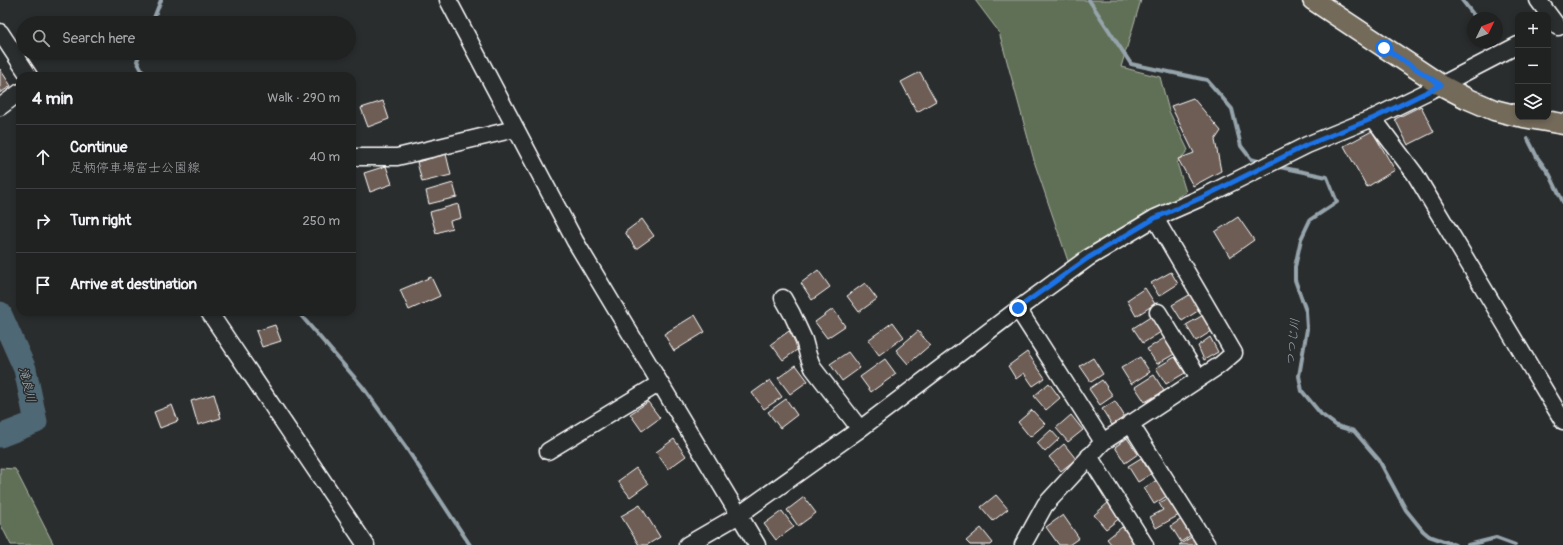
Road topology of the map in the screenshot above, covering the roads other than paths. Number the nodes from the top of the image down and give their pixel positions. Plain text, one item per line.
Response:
1 (448, 0) edge
2 (1313, 0) edge
3 (1538, 0) edge
4 (1556, 28) edge
5 (0, 32) edge
6 (1515, 47) edge
7 (16, 56) edge
8 (18, 60) edge
9 (26, 72) edge
10 (1441, 85) junction
11 (16, 95) edge
12 (0, 107) edge
13 (1515, 115) edge
14 (1374, 118) junction
15 (1540, 120) edge
16 (1563, 124) edge
17 (515, 129) junction
18 (356, 157) edge
19 (1155, 218) junction
20 (783, 298) dead end
21 (1018, 308) junction
22 (1158, 312) dead end
23 (212, 316) edge
24 (1199, 378) junction
25 (660, 383) junction
26 (1563, 421) edge
27 (1130, 423) junction
28 (860, 428) junction
29 (1103, 442) junction
30 (548, 451) dead end
31 (1089, 456) junction
32 (739, 515) junction
33 (366, 545) edge
34 (687, 545) edge
35 (757, 545) edge
36 (1023, 545) edge
37 (1145, 545) edge
38 (1207, 545) edge

1 - 17 street
2 - 10 main road
3 - 4 street
5 - 7 street
6 - 10 street
8 - 9 street
10 - 13 main road
10 - 14 street
11 - 12 street
14 - 19 street
14 - 26 street
15 - 16 main road
17 - 18 street
17 - 25 street
19 - 21 street
19 - 24 street
20 - 28 street
21 - 28 street
21 - 29 street
22 - 24 street
23 - 33 street
24 - 27 street
25 - 30 street
25 - 32 street
27 - 29 street
27 - 38 street
28 - 32 street
29 - 31 street
31 - 36 street
31 - 37 street
32 - 34 street
32 - 35 street

